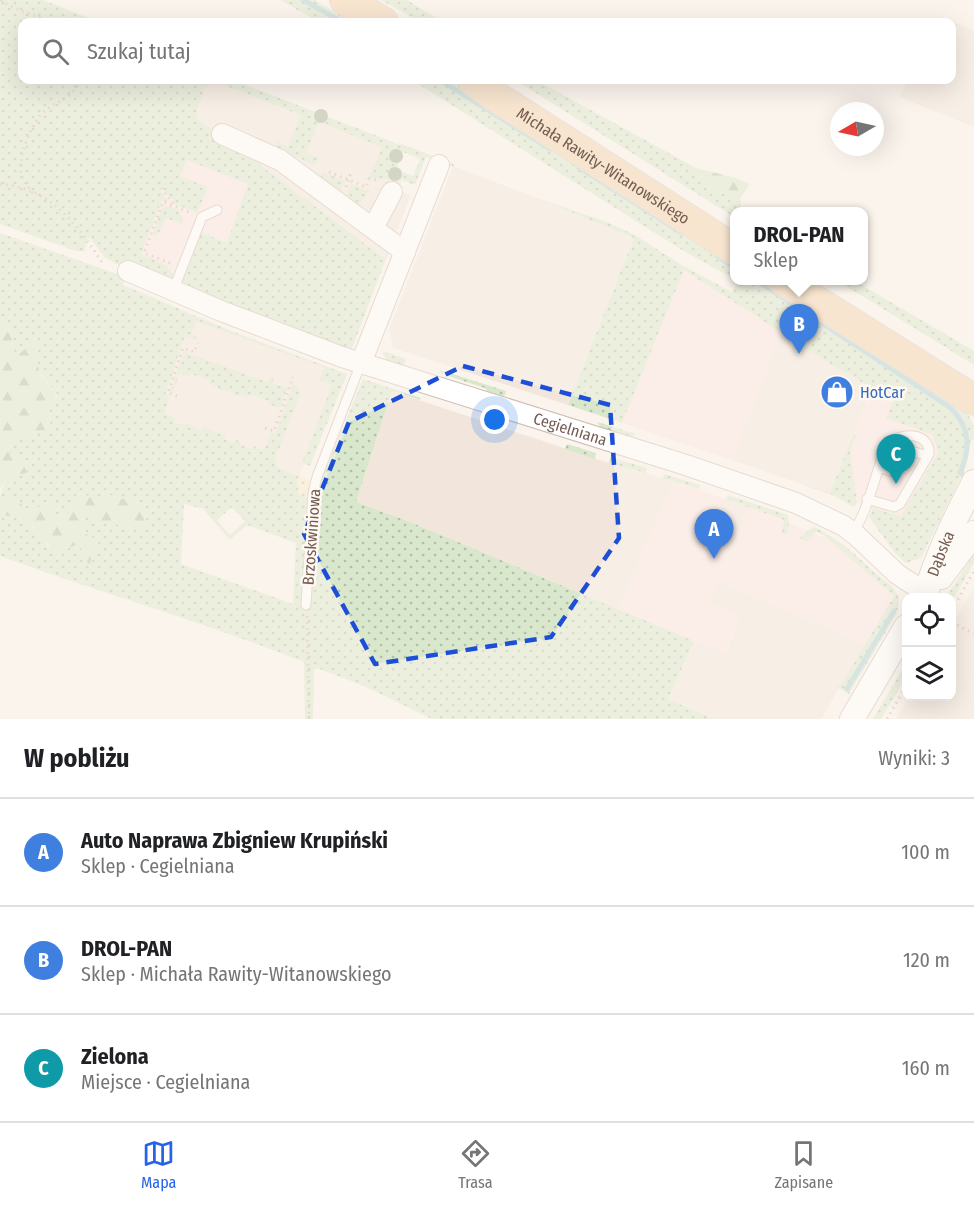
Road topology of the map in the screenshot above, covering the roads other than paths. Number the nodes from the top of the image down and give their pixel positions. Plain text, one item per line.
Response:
1 (345, 0) edge
2 (376, 18) edge
3 (478, 84) edge
4 (495, 84) edge
5 (222, 134) dead end
6 (439, 165) dead end
7 (392, 192) dead end
8 (217, 210) dead end
9 (730, 224) edge
10 (373, 228) junction
11 (730, 246) edge
12 (405, 252) junction
13 (128, 271) dead end
14 (791, 285) edge
15 (826, 285) edge
16 (173, 291) junction
17 (362, 363) junction
18 (973, 396) edge
19 (888, 444) junction
20 (883, 455) junction
21 (928, 456) junction
22 (900, 461) dead end
23 (879, 467) junction
24 (893, 472) dead end
25 (974, 482) edge
26 (871, 488) junction
27 (883, 491) dead end
28 (867, 499) junction
29 (852, 532) junction
30 (971, 535) edge
31 (922, 593) edge
32 (926, 593) edge
33 (927, 593) edge
34 (306, 605) road end
35 (902, 634) edge
36 (852, 719) edge

1 - 2 main road
3 - 11 main road, Michała Rawity-Witanowskiego
4 - 9 main road, Michała Rawity-Witanowskiego
5 - 10 street
6 - 12 street
7 - 10 street
8 - 16 lane
10 - 12 street
12 - 17 street
13 - 16 street, Cegielniana
14 - 18 main road
15 - 18 main road
16 - 17 street, Cegielniana
17 - 29 street, Cegielniana
17 - 34 lane, Brzoskwiniowa
19 - 20 lane
19 - 21 lane
19 - 21 lane
20 - 22 lane
20 - 23 lane
21 - 28 lane
23 - 24 lane
23 - 26 lane
25 - 32 street, Dąbska
26 - 27 lane
26 - 28 lane
28 - 29 lane
29 - 31 street, Cegielniana
30 - 33 street, Dąbska
35 - 36 street

